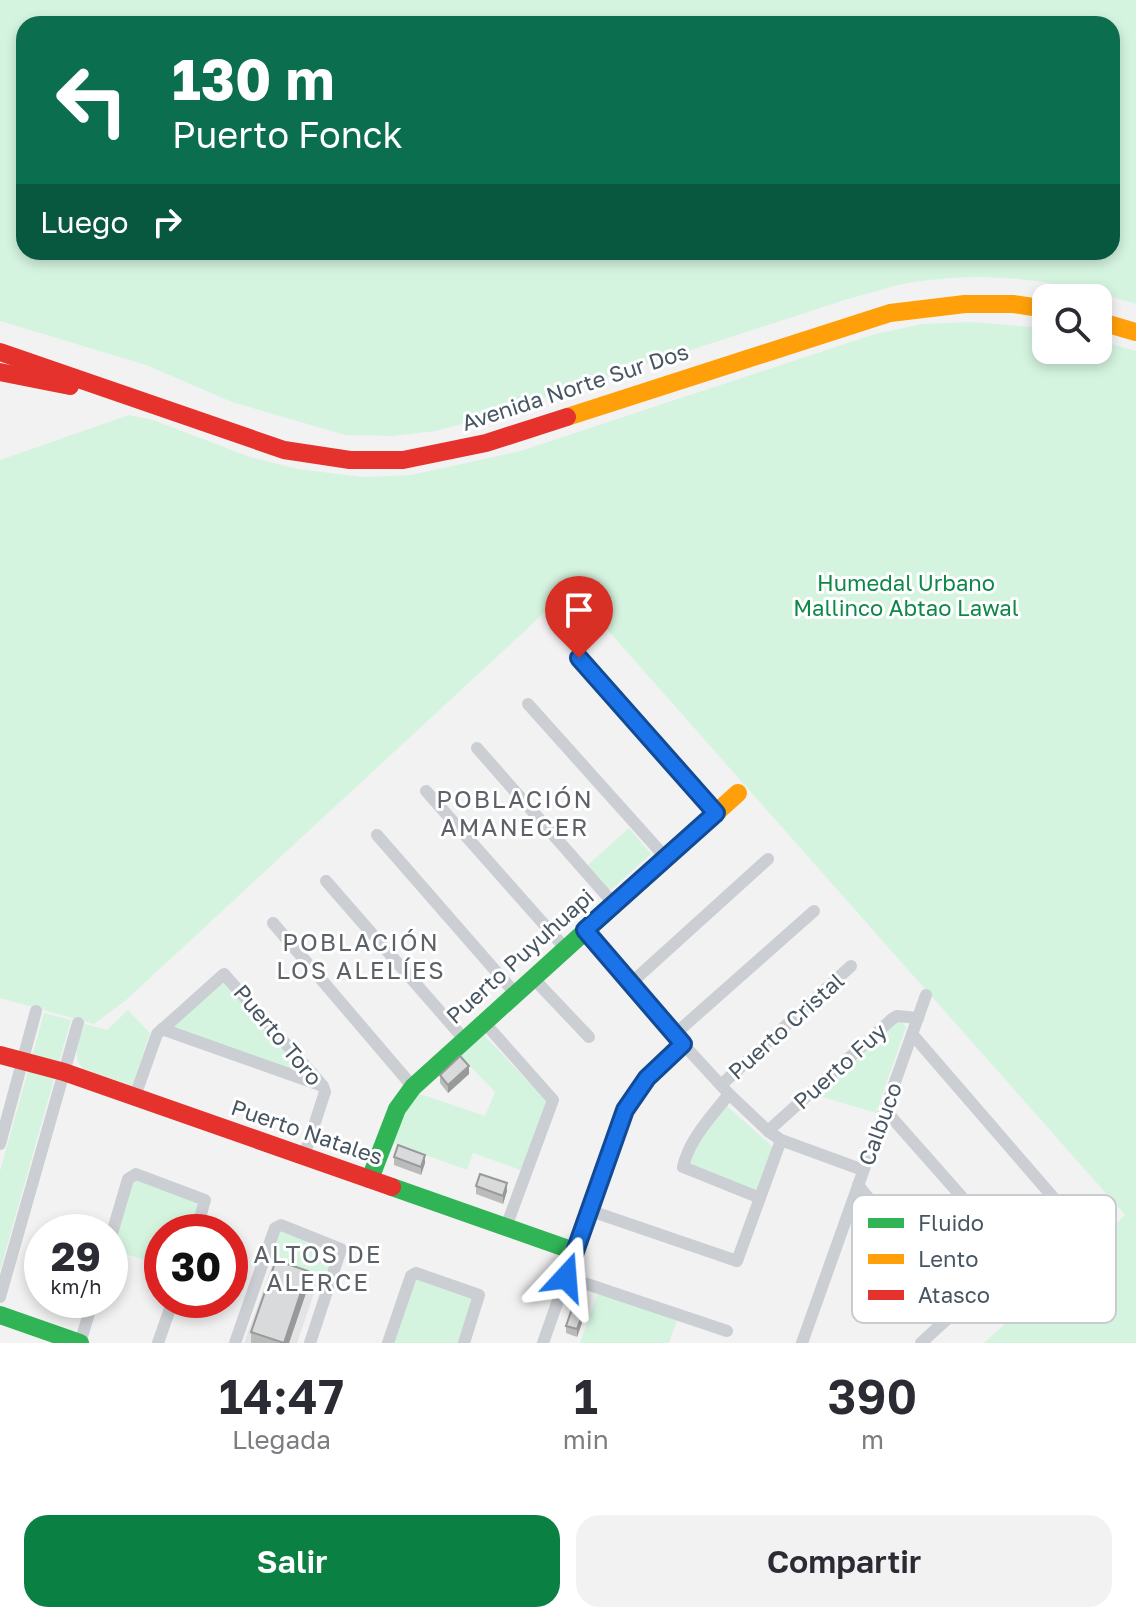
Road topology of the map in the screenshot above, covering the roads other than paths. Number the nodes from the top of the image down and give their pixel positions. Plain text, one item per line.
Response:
1 (1032, 307) edge
2 (1112, 325) edge
3 (1136, 332) edge
4 (0, 352) edge
5 (0, 372) edge
6 (120, 395) junction
7 (579, 658) dead end
8 (528, 704) dead end
9 (477, 748) dead end
10 (426, 791) dead end
11 (738, 793) dead end
12 (716, 813) junction
13 (377, 835) dead end
14 (666, 858) junction
15 (768, 859) dead end
16 (326, 881) dead end
17 (614, 904) junction
18 (814, 911) dead end
19 (273, 923) dead end
20 (585, 930) junction
21 (565, 948) junction
22 (851, 966) dead end
23 (532, 977) junction
24 (631, 983) junction
25 (515, 993) junction
26 (926, 995) dead end
27 (36, 1011) dead end
28 (918, 1018) junction
29 (483, 1021) junction
30 (78, 1023) dead end
31 (162, 1029) junction
32 (912, 1034) junction
33 (589, 1037) dead end
34 (464, 1039) junction
35 (679, 1039) junction
36 (0, 1055) edge
37 (23, 1062) junction
38 (64, 1072) junction
39 (323, 1086) junction
40 (413, 1087) junction
41 (725, 1090) junction
42 (135, 1096) junction
43 (885, 1110) junction
44 (768, 1131) junction
45 (781, 1140) junction
46 (0, 1144) edge
47 (304, 1156) junction
48 (863, 1170) junction
49 (370, 1179) junction
50 (858, 1185) junction
51 (854, 1195) edge
52 (866, 1195) edge
53 (960, 1195) edge
54 (1051, 1195) edge
55 (760, 1198) junction
56 (852, 1202) edge
57 (588, 1210) junction
58 (118, 1214) edge
59 (201, 1214) edge
60 (506, 1227) junction
61 (574, 1251) junction
62 (566, 1277) junction
63 (0, 1297) edge
64 (0, 1315) edge
65 (88, 1318) edge
66 (167, 1318) edge
67 (943, 1323) edge
68 (727, 1331) dead end
69 (80, 1343) edge
70 (158, 1343) edge
71 (235, 1343) edge
72 (310, 1343) edge
73 (388, 1343) edge
74 (464, 1343) edge
75 (543, 1343) edge
76 (802, 1343) edge
77 (921, 1343) edge

1 - 6 street, Avenida Norte Sur Dos
2 - 3 street
4 - 6 street
5 - 6 street
7 - 12 street
8 - 14 street
9 - 17 street
10 - 21 street
11 - 12 street, Puerto Puyuhuapi
12 - 14 street, Puerto Puyuhuapi
13 - 25 street
14 - 17 street, Puerto Puyuhuapi
15 - 24 street
16 - 34 street
17 - 20 street, Puerto Puyuhuapi
18 - 35 street
19 - 40 street
20 - 21 street, Puerto Puyuhuapi
20 - 24 street
21 - 23 street, Puerto Puyuhuapi
22 - 41 street, Puerto Cristal
23 - 25 street, Puerto Puyuhuapi
23 - 33 street
24 - 35 street
25 - 29 street, Puerto Puyuhuapi
26 - 28 street, Calbuco
27 - 37 street
28 - 32 street, Calbuco
28 - 44 street, Puerto Fuy
29 - 34 street, Puerto Puyuhuapi
29 - 60 street
30 - 38 street
31 - 39 street
31 - 39 street, Puerto Toro
31 - 42 street, Puerto Toro
32 - 43 street, Calbuco
32 - 54 street
34 - 40 street, Puerto Puyuhuapi
35 - 41 street
35 - 57 street
36 - 37 street, Puerto Natales
37 - 38 street, Puerto Natales
37 - 46 street
38 - 42 street, Puerto Natales
38 - 63 street
39 - 47 street, Puerto Toro
40 - 49 street, Puerto Puyuhuapi
41 - 44 street
41 - 55 street, Puerto Cristal
42 - 47 street, Puerto Natales
43 - 48 street, Calbuco
43 - 53 street
44 - 45 street
45 - 48 street
45 - 55 street
47 - 49 street, Puerto Natales
48 - 50 street, Calbuco
49 - 60 street, Puerto Natales
50 - 51 street, Calbuco
50 - 52 street
55 - 57 street
56 - 76 street, Calbuco
57 - 61 street
58 - 59 street
60 - 61 street, Puerto Natales
61 - 62 street
62 - 68 street
62 - 75 street
64 - 69 street
65 - 69 street
66 - 70 street
67 - 77 street
71 - 72 street
73 - 74 street

